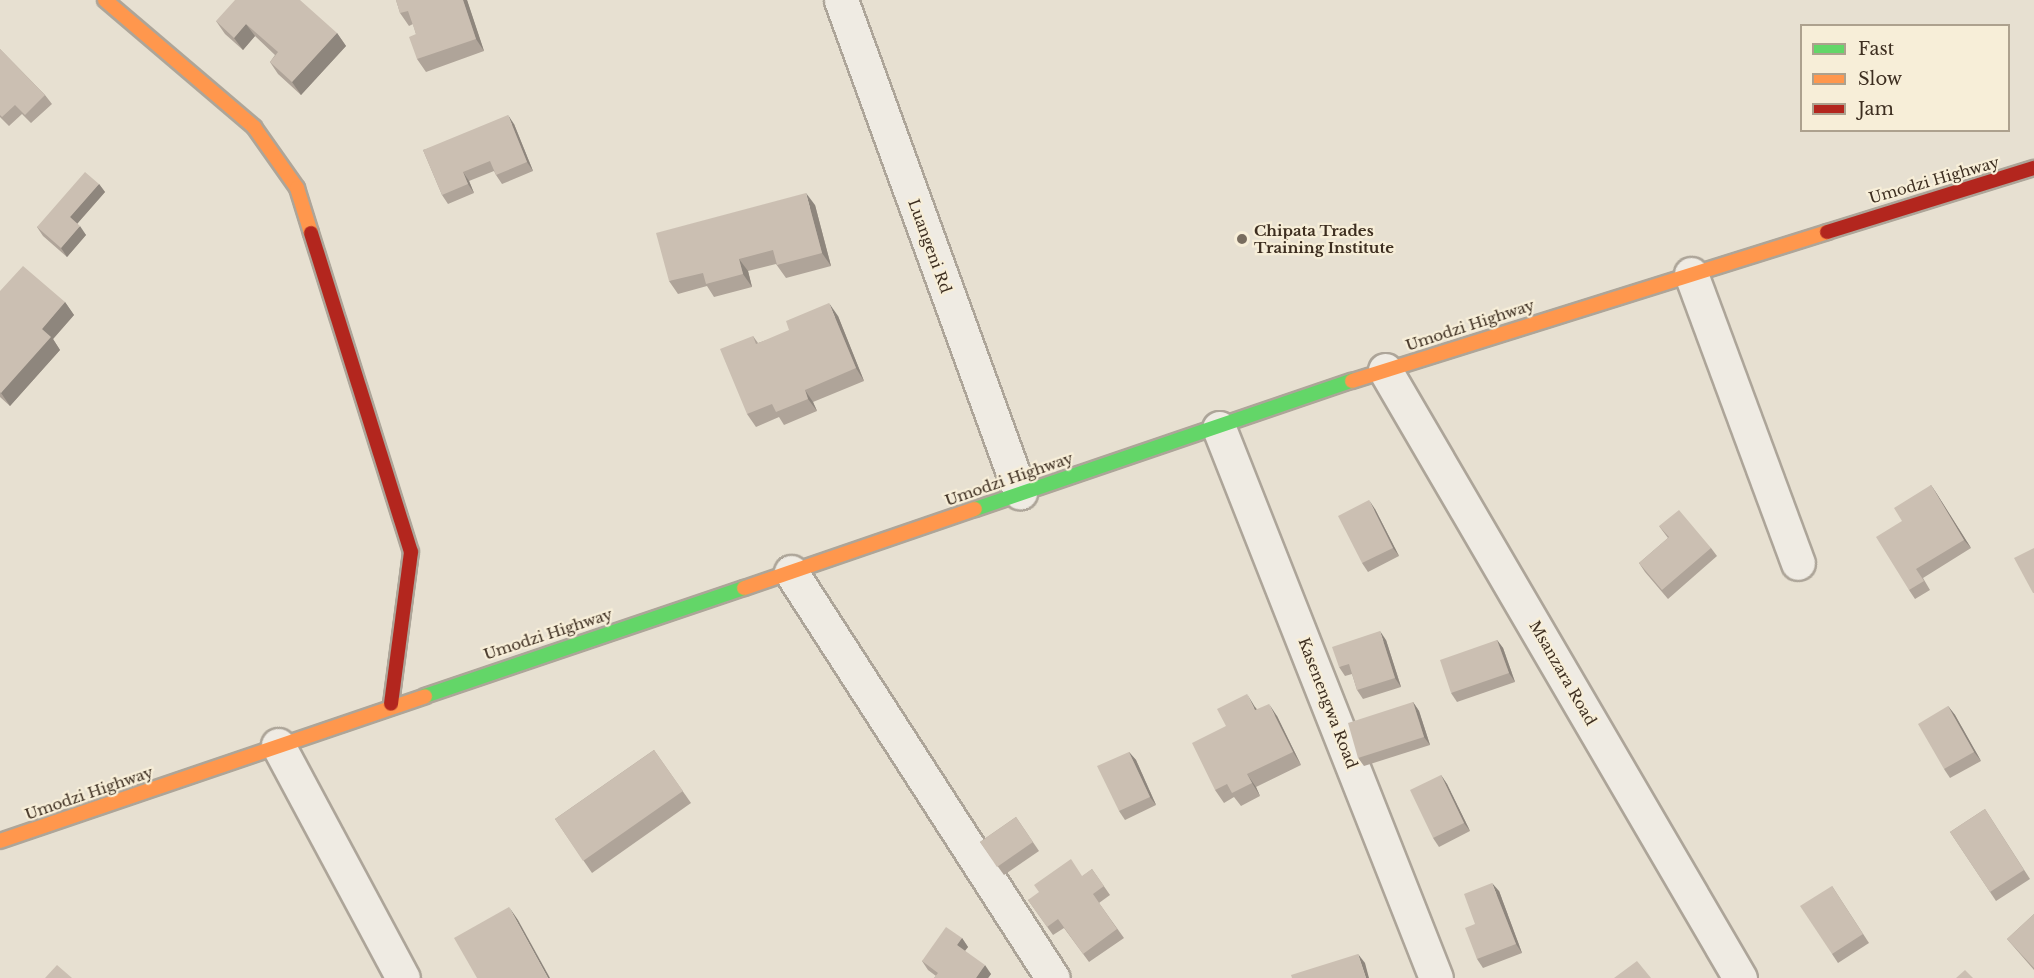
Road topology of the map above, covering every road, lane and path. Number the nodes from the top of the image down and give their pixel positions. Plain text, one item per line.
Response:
1 (105, 0) edge
2 (841, 0) edge
3 (2034, 168) edge
4 (1691, 274) junction
5 (1385, 370) junction
6 (1220, 428) junction
7 (1020, 492) junction
8 (1798, 563) dead end
9 (791, 573) junction
10 (391, 704) junction
11 (278, 745) junction
12 (0, 841) edge
13 (403, 978) edge
14 (1053, 978) edge
15 (1436, 978) edge
16 (1740, 978) edge

1 - 10 main road
2 - 7 street, Luangeni Rd
3 - 4 main road, Umodzi Highway
4 - 5 main road, Umodzi Highway
4 - 8 street
5 - 6 main road, Umodzi Highway
5 - 16 street, Msanzara Road
6 - 7 main road, Umodzi Highway
6 - 15 street, Kasenengwa Road
7 - 9 main road, Umodzi Highway
9 - 10 main road, Umodzi Highway
9 - 14 street
10 - 11 main road, Umodzi Highway
11 - 12 main road, Umodzi Highway
11 - 13 street

